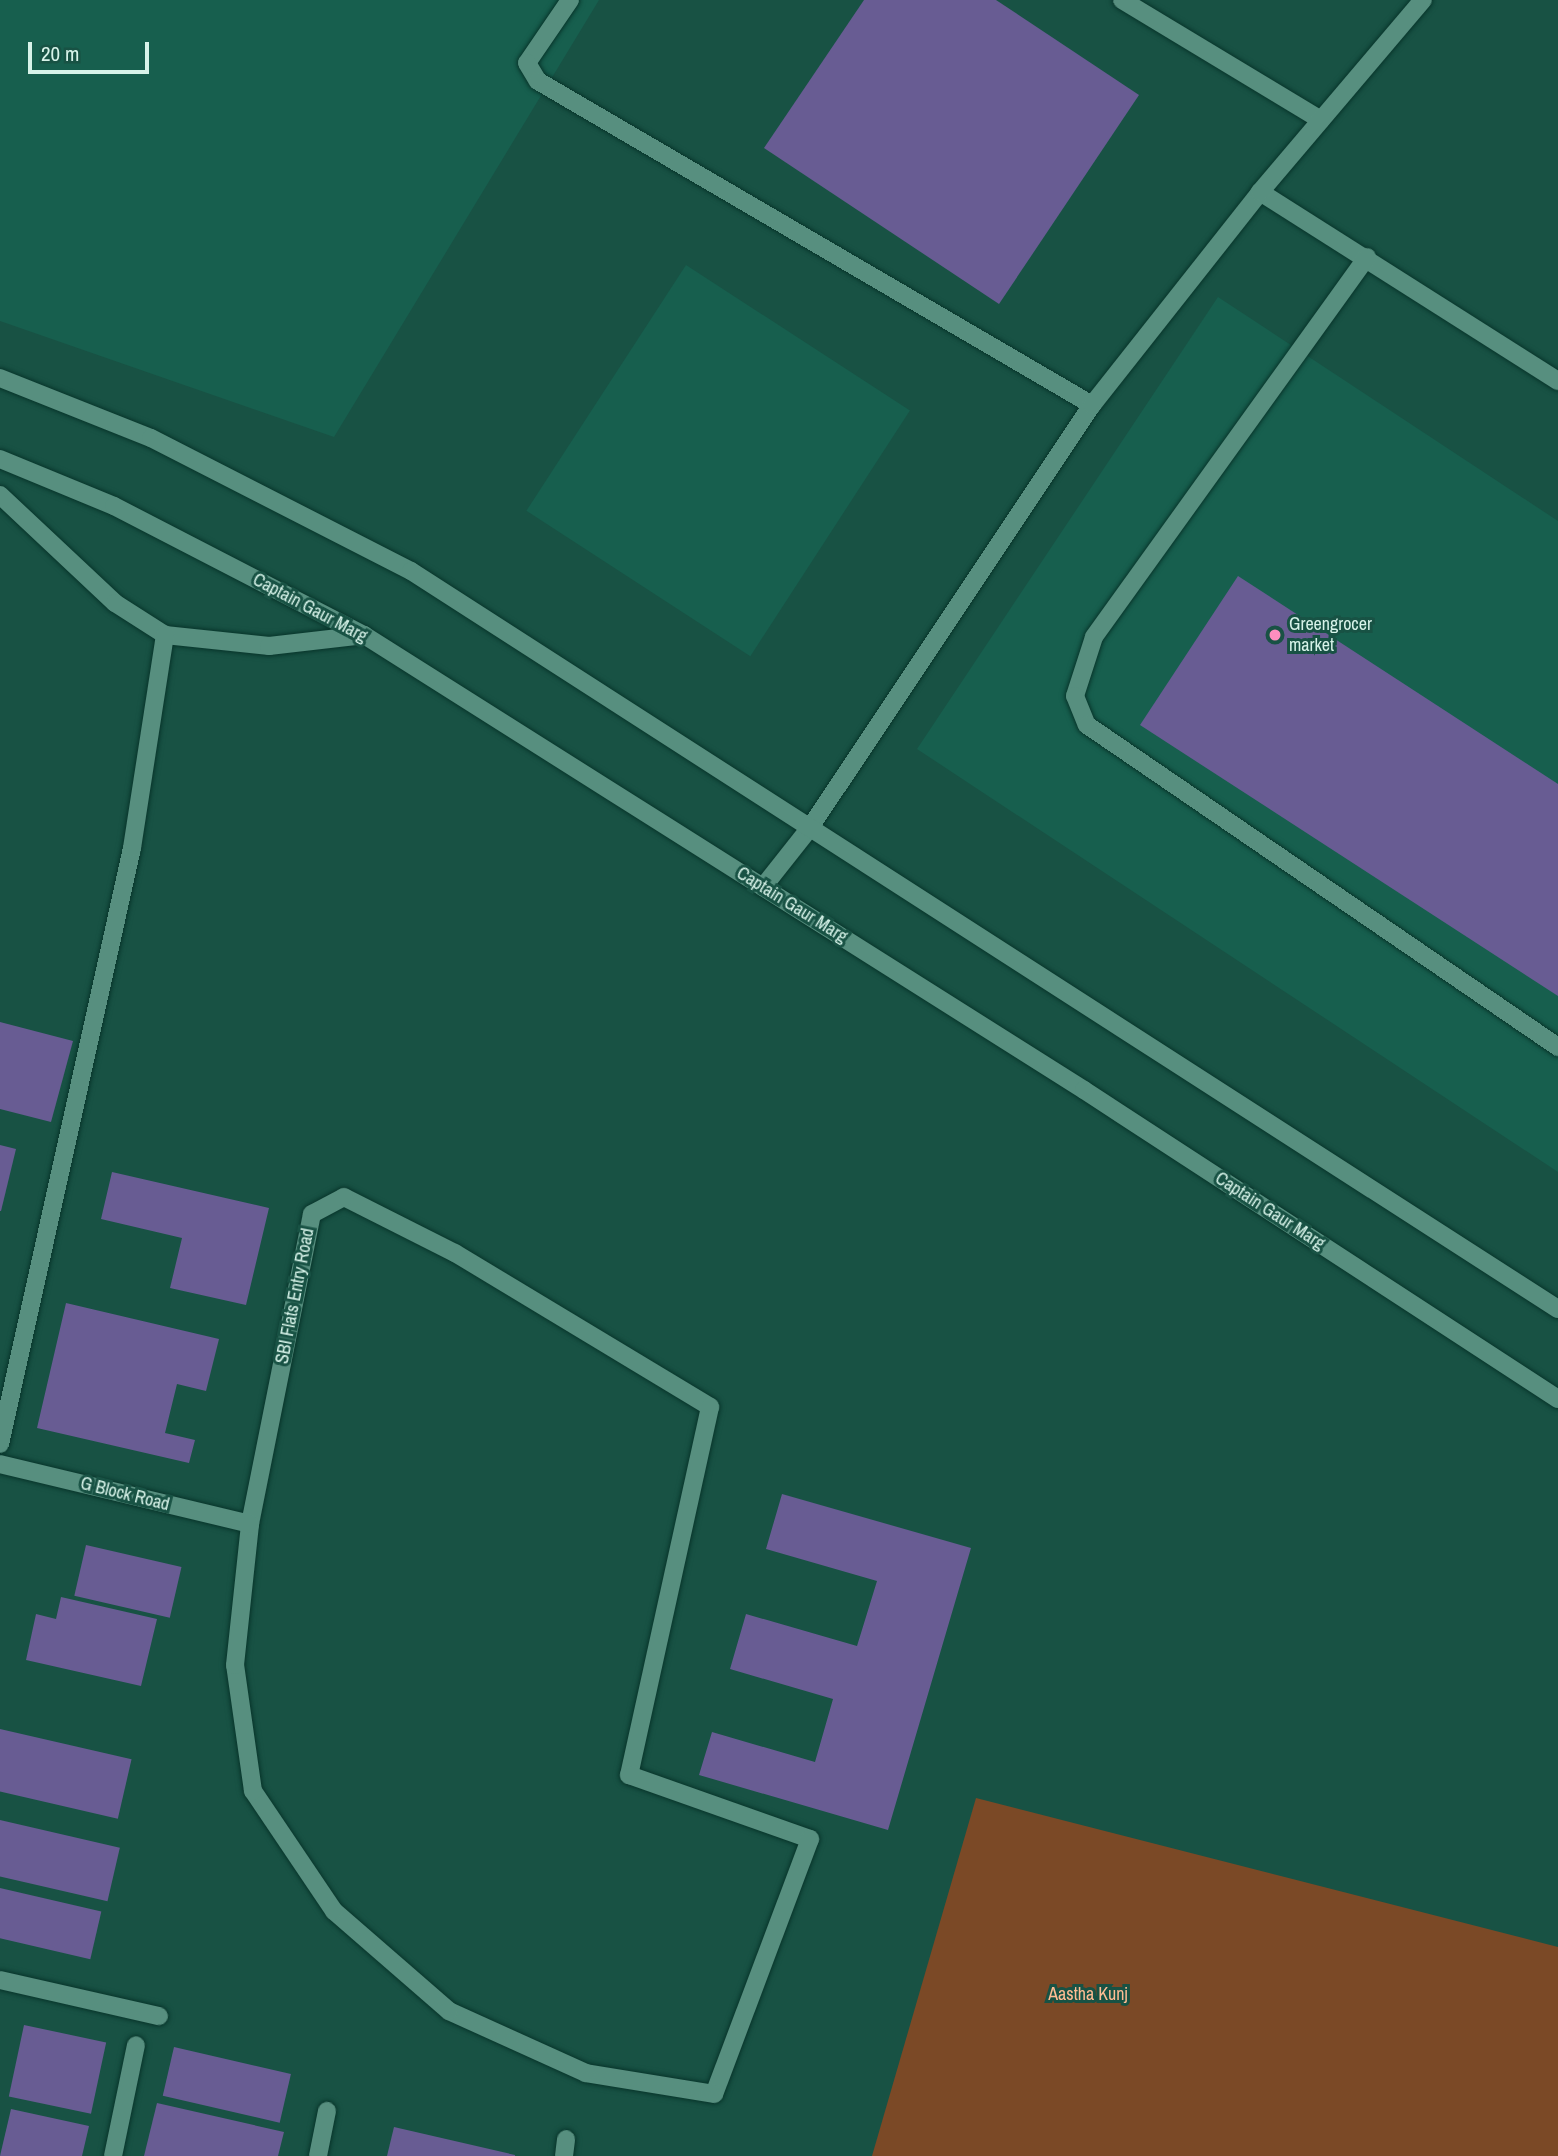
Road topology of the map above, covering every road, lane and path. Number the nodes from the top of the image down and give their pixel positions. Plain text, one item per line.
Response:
1 (570, 0) edge
2 (1122, 0) edge
3 (1423, 0) edge
4 (1321, 120) junction
5 (1259, 192) junction
6 (1367, 257) junction
7 (0, 378) edge
8 (1558, 381) edge
9 (1092, 405) junction
10 (0, 459) edge
11 (0, 495) edge
12 (165, 635) junction
13 (364, 635) junction
14 (809, 829) junction
15 (763, 887) junction
16 (1558, 1047) edge
17 (1558, 1309) edge
18 (1558, 1399) edge
19 (0, 1444) edge
20 (0, 1464) edge
21 (250, 1524) junction
22 (0, 1980) edge
23 (159, 2016) dead end
24 (136, 2045) dead end
25 (327, 2111) dead end
26 (113, 2156) edge
27 (318, 2156) edge

1 - 9 street
2 - 4 street
3 - 4 street
4 - 5 street
5 - 6 street
5 - 9 street
6 - 8 street
6 - 16 street
7 - 14 street
9 - 14 street
10 - 13 street, Captain Gaur Marg
11 - 12 street
12 - 13 street
12 - 19 street
13 - 15 street, Captain Gaur Marg
14 - 15 street
14 - 17 street
15 - 18 street, Captain Gaur Marg
20 - 21 street, G Block Road
21 - 21 street, SBI Flats Entry Road
22 - 23 street
24 - 26 street
25 - 27 street

